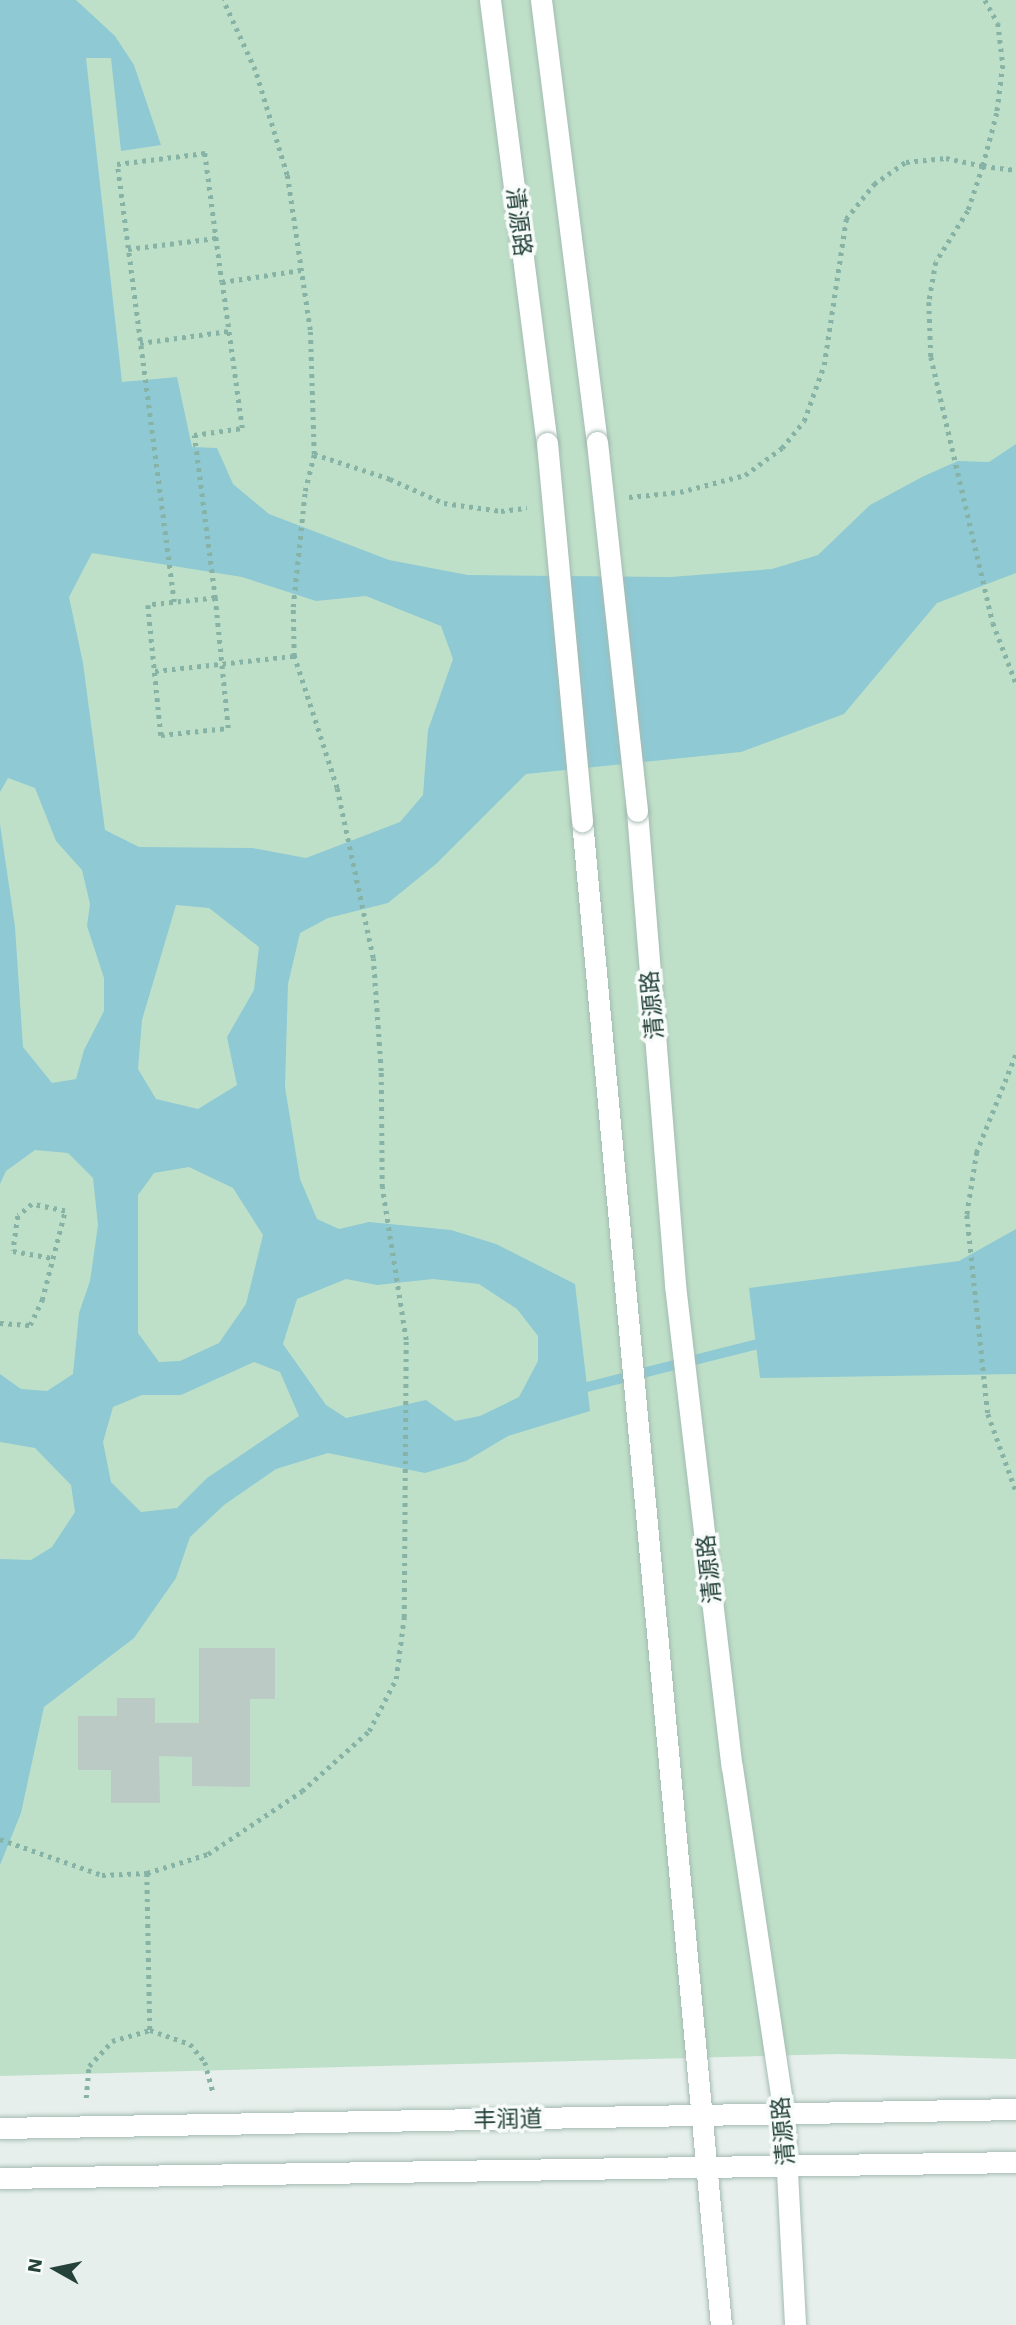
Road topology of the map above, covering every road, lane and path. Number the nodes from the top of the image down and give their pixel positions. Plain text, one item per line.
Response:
1 (223, 0) edge
2 (490, 0) edge
3 (541, 0) edge
4 (985, 0) edge
5 (983, 166) junction
6 (1016, 170) edge
7 (216, 238) junction
8 (128, 249) junction
9 (301, 270) junction
10 (222, 282) junction
11 (229, 331) junction
12 (140, 343) junction
13 (313, 453) junction
14 (625, 497) dead end
15 (542, 506) dead end
16 (215, 598) junction
17 (174, 602) junction
18 (294, 656) junction
19 (221, 664) junction
20 (155, 671) junction
21 (1016, 683) edge
22 (1016, 1055) edge
23 (52, 1258) junction
24 (0, 1323) edge
25 (1016, 1490) edge
26 (0, 1839) edge
27 (147, 1873) junction
28 (150, 2030) junction
29 (213, 2091) dead end
30 (1016, 2109) edge
31 (784, 2114) junction
32 (702, 2117) junction
33 (83, 2127) junction
34 (0, 2128) edge
35 (1016, 2162) edge
36 (787, 2165) junction
37 (709, 2166) junction
38 (0, 2178) edge
39 (721, 2325) edge
40 (795, 2325) edge

1 - 9 path
2 - 32 street, 清源路, bridge
3 - 31 street, 清源路, bridge
4 - 5 path
5 - 6 path
5 - 14 path
5 - 21 path
7 - 8 path
7 - 8 path
7 - 10 path
8 - 12 path
9 - 10 path
9 - 13 path
10 - 11 path
11 - 12 path
11 - 16 path
12 - 17 path
13 - 15 path
13 - 18 path
16 - 17 path
16 - 19 path
17 - 20 path
18 - 19 path
18 - 27 path
19 - 20 path
19 - 20 path
22 - 25 path
23 - 23 path
23 - 24 path
26 - 27 path
27 - 28 path
28 - 29 path
28 - 33 path
30 - 31 street, 丰润道
31 - 32 street, 丰润道
31 - 36 street, 清源路
32 - 33 street, 丰润道
32 - 37 street
33 - 34 street, 丰润道
35 - 36 street
36 - 37 street
36 - 40 street, 清源路
37 - 38 street
37 - 39 street

